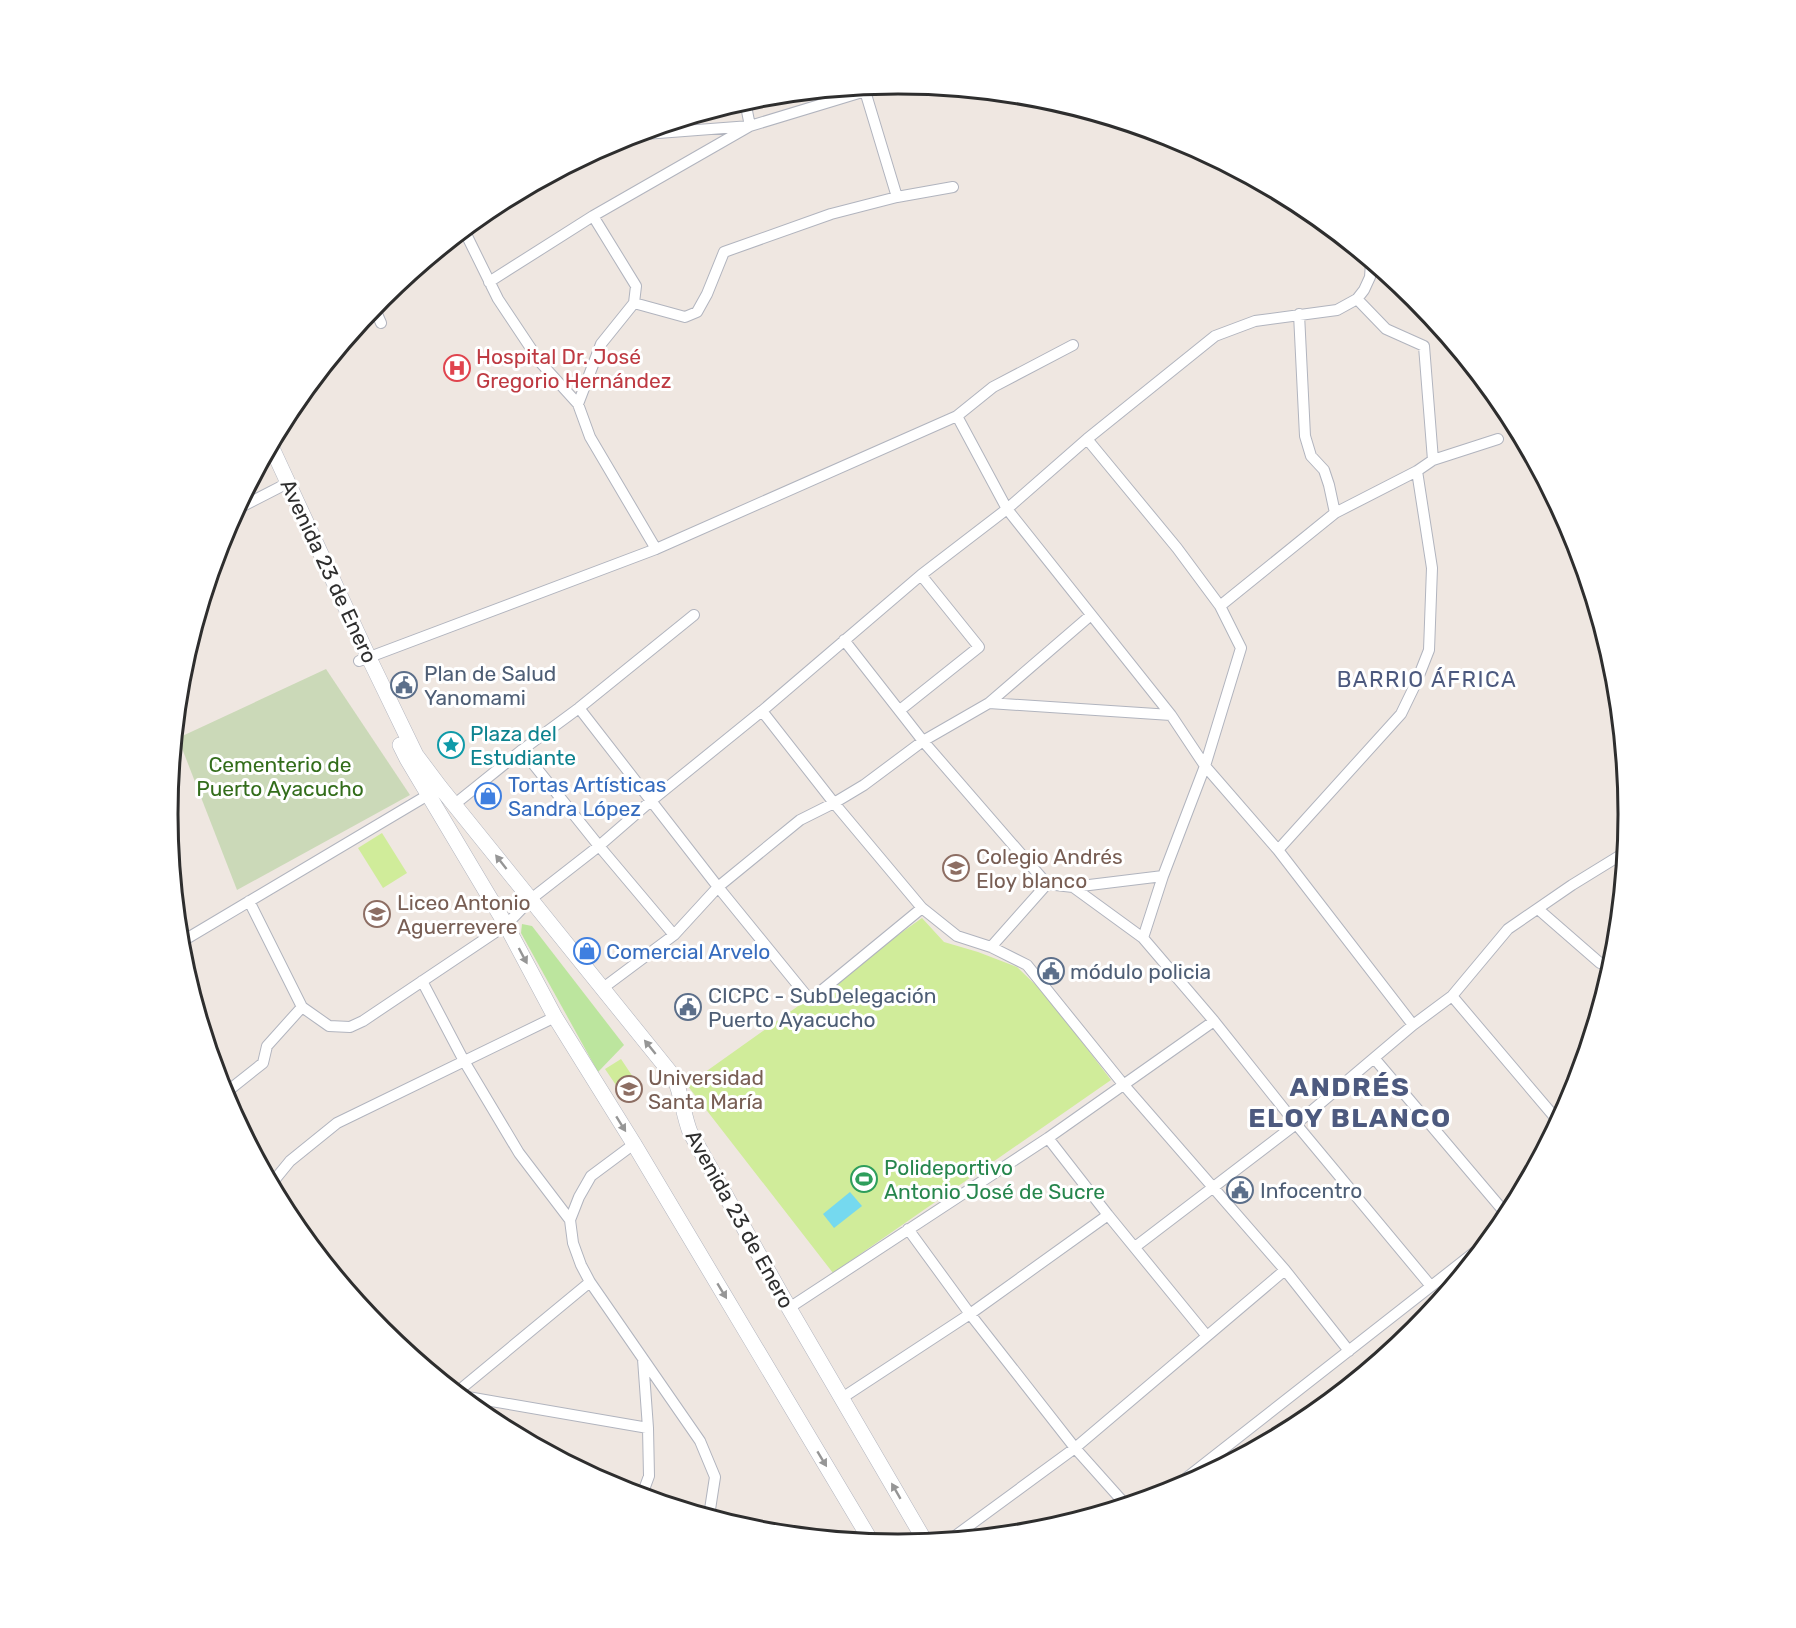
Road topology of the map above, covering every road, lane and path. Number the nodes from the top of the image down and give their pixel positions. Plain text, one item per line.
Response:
1 (866, 95) edge
2 (847, 96) edge
3 (747, 111) edge
4 (750, 126) junction
5 (670, 132) edge
6 (953, 187) dead end
7 (897, 197) junction
8 (593, 216) junction
9 (468, 237) edge
10 (1370, 272) edge
11 (489, 282) junction
12 (1356, 299) junction
13 (634, 303) junction
14 (1299, 314) junction
15 (378, 317) edge
16 (381, 323) dead end
17 (1073, 345) dead end
18 (578, 404) junction
19 (957, 416) junction
20 (1087, 439) junction
21 (1498, 439) dead end
22 (275, 455) edge
23 (1433, 460) junction
24 (269, 465) edge
25 (1417, 471) junction
26 (280, 487) junction
27 (250, 502) edge
28 (1007, 509) junction
29 (1335, 513) junction
30 (656, 549) junction
31 (921, 575) junction
32 (1220, 606) junction
33 (694, 615) dead end
34 (1091, 615) junction
35 (844, 640) junction
36 (364, 660) junction
37 (989, 703) junction
38 (579, 708) junction
39 (900, 710) junction
40 (762, 711) junction
41 (1171, 716) junction
42 (923, 741) junction
43 (522, 750) junction
44 (1205, 766) junction
45 (435, 791) junction
46 (652, 800) junction
47 (834, 803) junction
48 (455, 804) junction
49 (599, 846) junction
50 (1278, 850) junction
51 (1616, 858) edge
52 (1163, 876) junction
53 (1047, 884) junction
54 (718, 887) junction
55 (1073, 887) junction
56 (531, 899) junction
57 (249, 901) junction
58 (922, 908) junction
59 (1538, 909) junction
60 (506, 925) junction
61 (674, 935) junction
62 (189, 937) edge
63 (1143, 938) junction
64 (991, 947) junction
65 (1600, 963) dead end
66 (422, 981) junction
67 (603, 988) junction
68 (1452, 996) junction
69 (302, 1007) junction
70 (555, 1017) junction
71 (1214, 1021) junction
72 (1413, 1026) junction
73 (1374, 1058) junction
74 (464, 1061) junction
75 (1123, 1084) junction
76 (232, 1087) edge
77 (1551, 1114) edge
78 (1296, 1124) junction
79 (1048, 1138) junction
80 (633, 1144) junction
81 (277, 1177) edge
82 (1214, 1187) junction
83 (1500, 1207) edge
84 (1108, 1215) junction
85 (570, 1220) junction
86 (908, 1229) junction
87 (1135, 1247) junction
88 (1460, 1262) edge
89 (1285, 1269) junction
90 (590, 1281) junction
91 (1430, 1285) junction
92 (789, 1308) junction
93 (970, 1314) junction
94 (1206, 1335) junction
95 (1349, 1351) junction
96 (643, 1358) junction
97 (463, 1387) edge
98 (842, 1398) junction
99 (480, 1399) edge
100 (648, 1428) junction
101 (1075, 1448) junction
102 (1203, 1465) edge
103 (645, 1487) edge
104 (1120, 1498) edge
105 (710, 1508) edge
106 (963, 1530) edge
107 (866, 1533) edge
108 (920, 1533) edge

1 - 7 street
2 - 4 street
3 - 4 street
4 - 5 street
4 - 8 street
6 - 7 street
7 - 13 street
8 - 11 street
8 - 13 street
9 - 11 street
10 - 12 street
11 - 18 street
12 - 14 street
12 - 23 street
13 - 18 street
14 - 20 street
14 - 29 street
15 - 16 street
17 - 19 street
18 - 30 street
19 - 28 street
19 - 30 street
20 - 28 street
20 - 32 street
21 - 23 street
22 - 36 main road, Avenida 23 de Enero
23 - 25 street
24 - 26 main road, Avenida 23 de Enero
25 - 29 street
25 - 50 street
26 - 27 street
26 - 36 main road, Avenida 23 de Enero
28 - 31 street
28 - 34 street
29 - 32 street
30 - 36 street
31 - 35 street
31 - 39 street
32 - 44 street
33 - 38 street
34 - 37 street
34 - 41 street
35 - 39 street
35 - 40 street
36 - 45 main road, Avenida 23 de Enero
37 - 41 street
37 - 42 street
38 - 43 street
38 - 46 street
39 - 42 street
40 - 46 street
40 - 47 street
41 - 44 street
42 - 47 street
42 - 53 street
43 - 48 street
43 - 49 street
44 - 50 street
44 - 52 street
45 - 48 main road, Avenida 23 de Enero
45 - 57 street
45 - 60 main road, Avenida 23 de Enero
46 - 49 street
46 - 54 street
47 - 54 street
47 - 58 street
56 -> 48 main road, Avenida 23 de Enero
49 - 56 street
49 - 61 street
50 - 72 street
51 - 59 street
52 - 55 street
52 - 63 street
53 - 55 street
53 - 64 street
54 - 58 street
54 - 61 street
55 - 63 street
56 - 60 street
56 - 67 main road, Avenida 23 de Enero
57 - 62 street
57 - 69 street
58 - 64 street
59 - 65 street
59 - 68 street
60 - 66 street
60 -> 70 main road, Avenida 23 de Enero
61 - 67 street
63 - 71 street
64 - 75 street
66 - 69 street
66 - 74 street
92 -> 67 main road, Avenida 23 de Enero
68 - 72 street
68 - 77 street
69 - 76 street
70 - 74 street
70 -> 80 main road, Avenida 23 de Enero
71 - 75 street
71 - 78 street
72 - 73 street
73 - 78 street
73 - 83 street
74 - 81 street
74 - 85 street
75 - 79 street
75 - 82 street
78 - 82 street
78 - 91 street
79 - 84 street
79 - 86 street
80 - 85 street
80 -> 107 main road, Avenida 23 de Enero
82 - 87 street
82 - 89 street
84 - 87 street
84 - 93 street
85 - 90 street
86 - 92 street
86 - 93 street
87 - 94 street
88 - 91 street
89 - 94 street
89 - 95 street
90 - 96 street
90 - 97 street
91 - 95 street
92 - 98 main road, Avenida 23 de Enero
93 - 98 street
93 - 101 street
94 - 101 street
95 - 102 street
96 - 100 street
96 - 105 street
108 -> 98 main road, Avenida 23 de Enero
99 - 100 street
100 - 103 street
101 - 104 street
101 - 106 street

